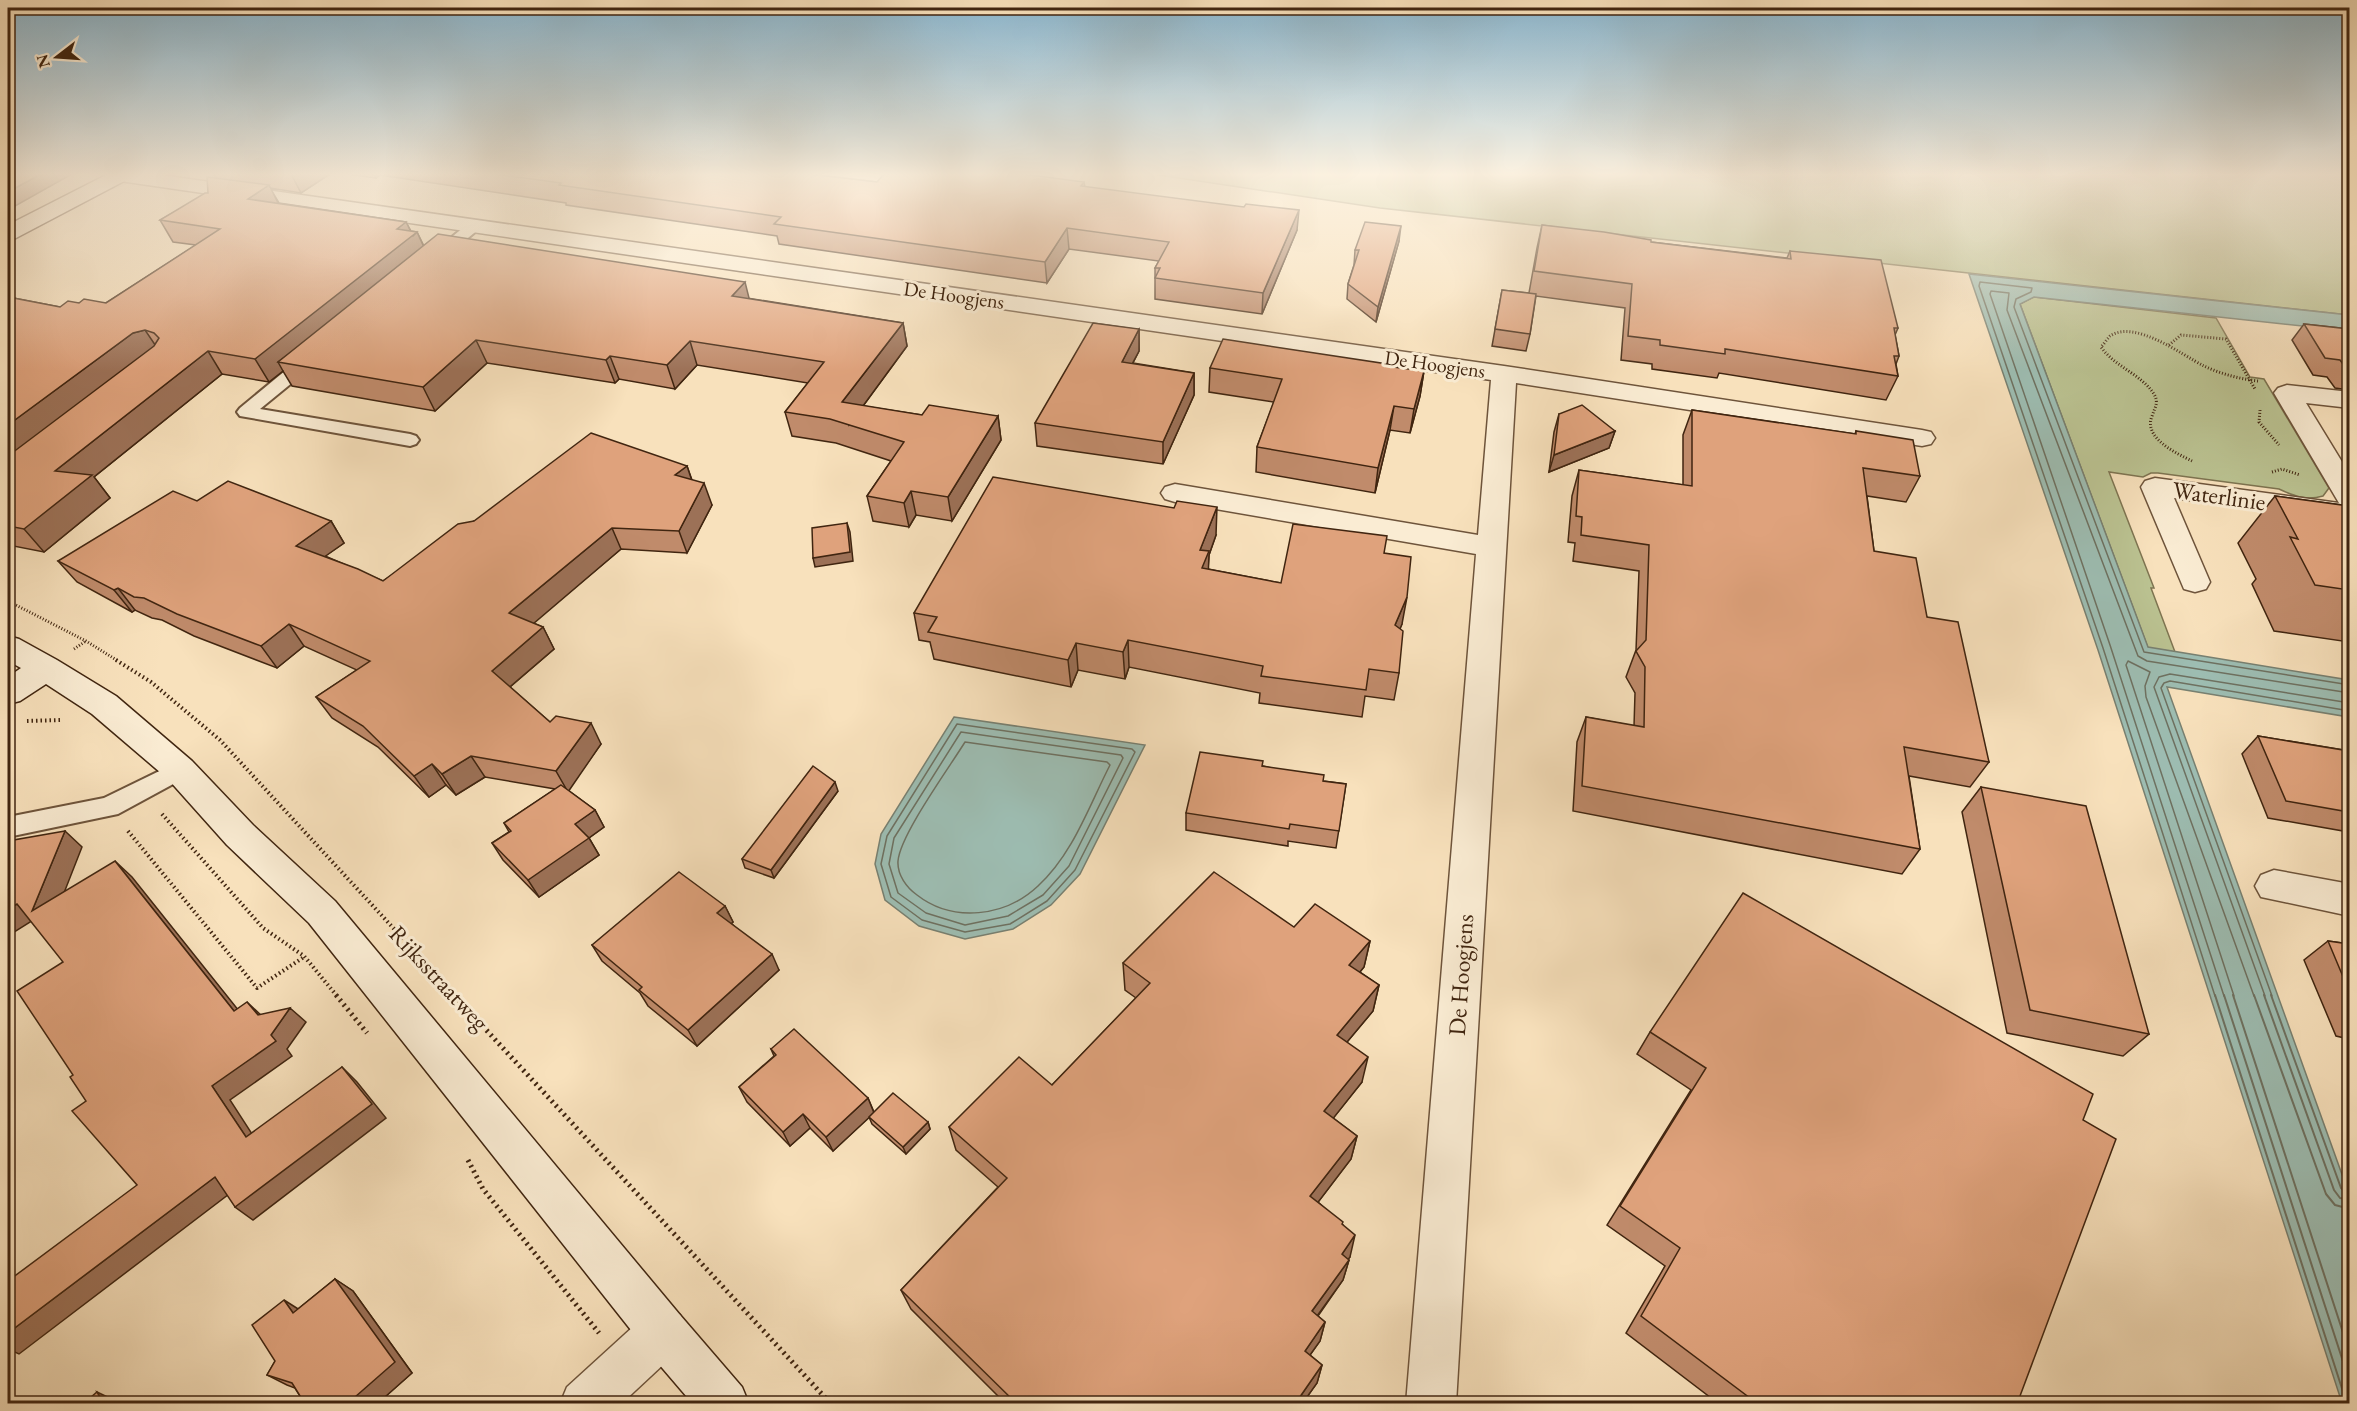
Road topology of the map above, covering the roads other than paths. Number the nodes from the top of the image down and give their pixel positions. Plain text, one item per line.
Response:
1 (457, 240) edge
2 (570, 240) edge
3 (429, 263) edge
4 (319, 352) edge
5 (1504, 374) junction
6 (2349, 400) edge
7 (1922, 438) dead end
8 (410, 440) dead end
9 (2345, 492) edge
10 (1175, 493) dead end
11 (2349, 514) edge
12 (1491, 547) junction
13 (2195, 582) dead end
14 (8, 647) edge
15 (46, 668) junction
16 (8, 692) edge
17 (180, 770) junction
18 (8, 827) edge
19 (2274, 886) dead end
20 (2349, 900) edge
21 (663, 1332) junction
22 (584, 1404) edge
23 (725, 1404) edge
24 (1431, 1404) edge

1 - 3 lane
2 - 5 street, De Hoogjens
4 - 8 lane
5 - 7 street, De Hoogjens
5 - 12 street, De Hoogjens
6 - 9 street
10 - 12 street
11 - 13 street, Waterlinie
12 - 24 street, De Hoogjens
14 - 15 street, Rijksstraatweg
15 - 16 street
15 - 17 street, Rijksstraatweg
17 - 18 lane
17 - 21 street, Rijksstraatweg
19 - 20 street
21 - 22 street
21 - 23 street, Rijksstraatweg

